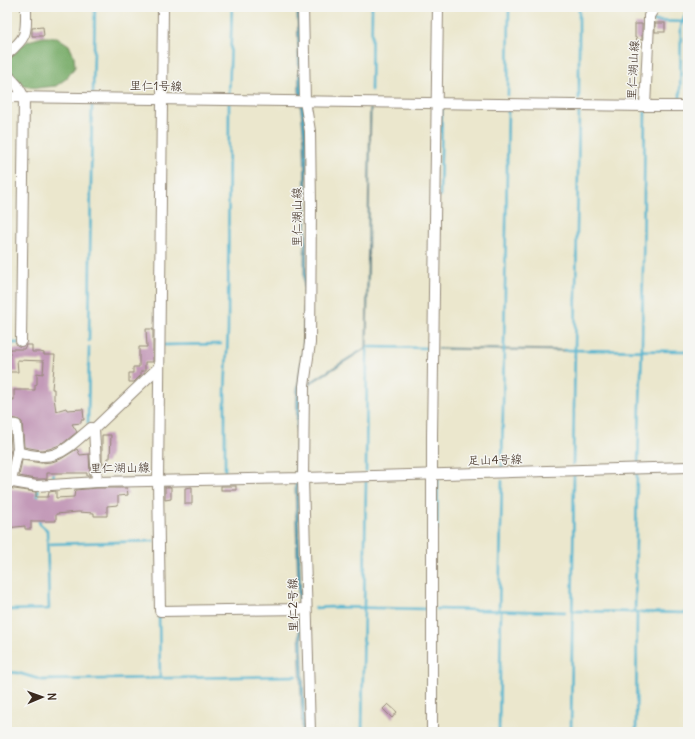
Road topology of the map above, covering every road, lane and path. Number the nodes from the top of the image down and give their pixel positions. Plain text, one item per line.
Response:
1 (26, 7) edge
2 (163, 7) edge
3 (303, 7) edge
4 (438, 7) edge
5 (655, 7) edge
6 (7, 54) edge
7 (7, 74) edge
8 (7, 96) edge
9 (24, 97) junction
10 (162, 99) junction
11 (306, 100) junction
12 (438, 103) junction
13 (645, 106) junction
14 (688, 106) edge
15 (21, 341) dead end
16 (159, 367) junction
17 (7, 424) edge
18 (94, 429) junction
19 (17, 452) junction
20 (688, 467) edge
21 (433, 474) junction
22 (303, 478) junction
23 (9, 481) edge
24 (158, 481) junction
25 (97, 482) junction
26 (306, 609) junction
27 (310, 732) edge
28 (432, 732) edge

1 - 6 street
2 - 10 street
3 - 11 street
4 - 12 street
5 - 13 street, 里仁湖山線
7 - 9 street
8 - 9 street, 里仁1号線
9 - 10 street, 里仁1号線
9 - 15 street
10 - 11 street, 里仁1号線
10 - 16 street
11 - 12 street, 里仁湖山線
11 - 22 street, 里仁湖山線
12 - 13 street, 里仁湖山線
12 - 21 street
13 - 14 street
16 - 18 street
16 - 24 street
17 - 19 street
18 - 19 street
18 - 25 street
19 - 23 street
20 - 21 street, 足山4号線
21 - 22 street, 足山4号線
21 - 28 street
22 - 24 street, 里仁湖山線
22 - 26 street, 里仁2号線
23 - 25 street, 里仁湖山線
24 - 25 street, 里仁湖山線
24 - 26 street
26 - 27 street, 里仁2号線

